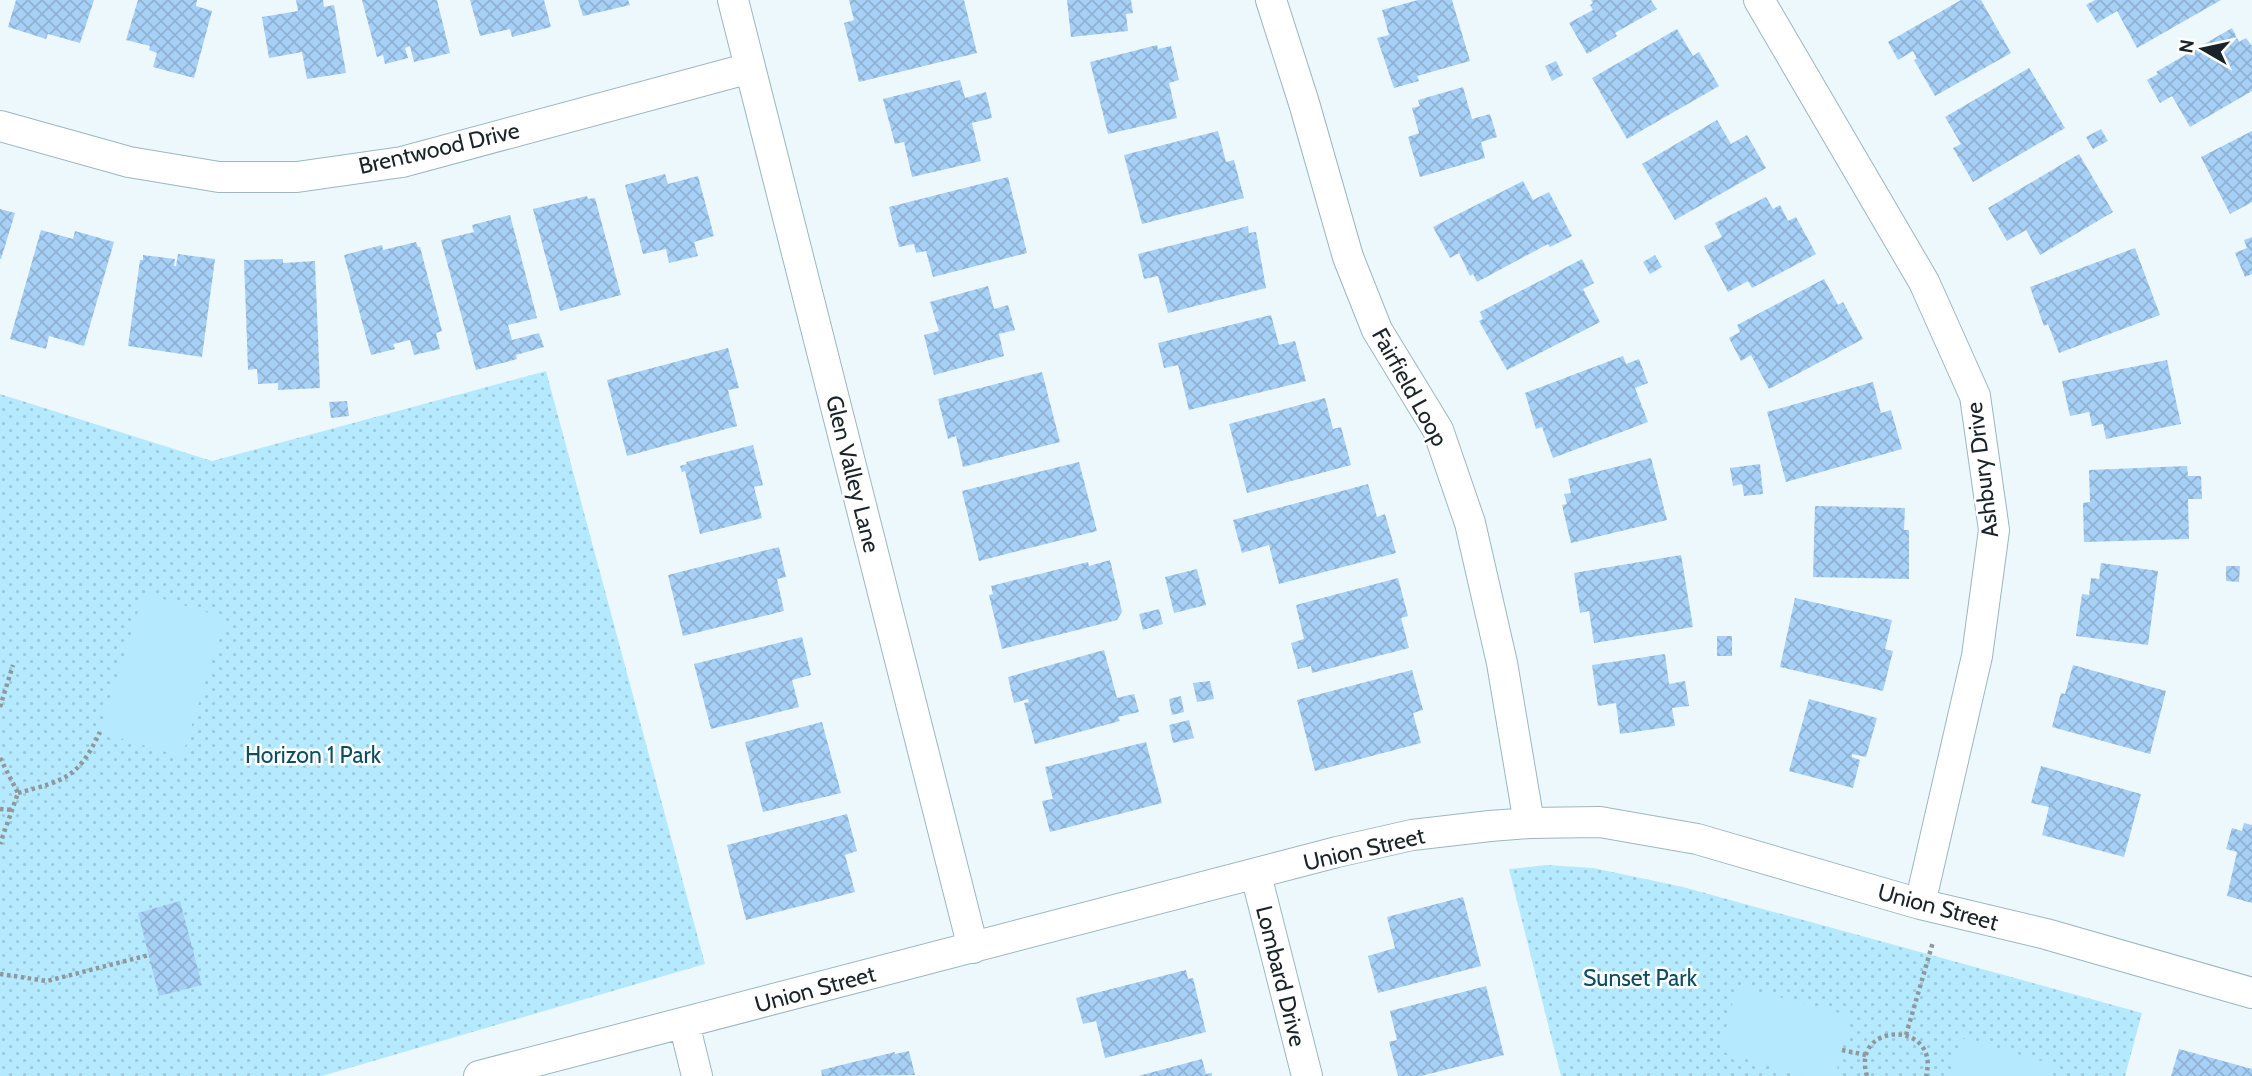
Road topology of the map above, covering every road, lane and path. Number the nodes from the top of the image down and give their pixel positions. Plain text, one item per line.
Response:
1 (733, 0) edge
2 (1271, 0) edge
3 (1759, 0) edge
4 (750, 68) junction
5 (0, 126) edge
6 (13, 666) dead end
7 (0, 707) edge
8 (100, 732) dead end
9 (0, 758) edge
10 (2, 769) edge
11 (18, 793) junction
12 (0, 809) edge
13 (13, 810) junction
14 (1529, 823) junction
15 (0, 844) edge
16 (1255, 876) junction
17 (1931, 907) junction
18 (973, 948) junction
19 (149, 955) dead end
20 (0, 974) edge
21 (2252, 993) edge
22 (684, 1023) junction
23 (1906, 1035) junction
24 (1842, 1050) dead end
25 (1866, 1055) junction
26 (1927, 1075) edge
27 (479, 1076) edge
28 (697, 1076) edge
29 (1307, 1076) edge
30 (1867, 1076) edge
31 (1937, 1076) edge

1 - 4 street, Glen Valley Lane
2 - 14 street, Fairfield Loop
3 - 17 street, Ashbury Drive
4 - 5 street, Brentwood Drive
4 - 18 street, Glen Valley Lane
6 - 7 path
8 - 11 path
9 - 10 path
10 - 11 path
11 - 13 path
12 - 13 path
13 - 15 path
14 - 16 street, Union Street
14 - 17 street, Union Street
16 - 18 street, Union Street
16 - 29 street, Lombard Drive
17 - 21 street, Union Street
17 - 23 path
18 - 22 street, Union Street
19 - 20 path
22 - 27 street, Union Street
22 - 28 street
23 - 25 path
23 - 26 path
24 - 25 path
25 - 30 path
26 - 31 path

